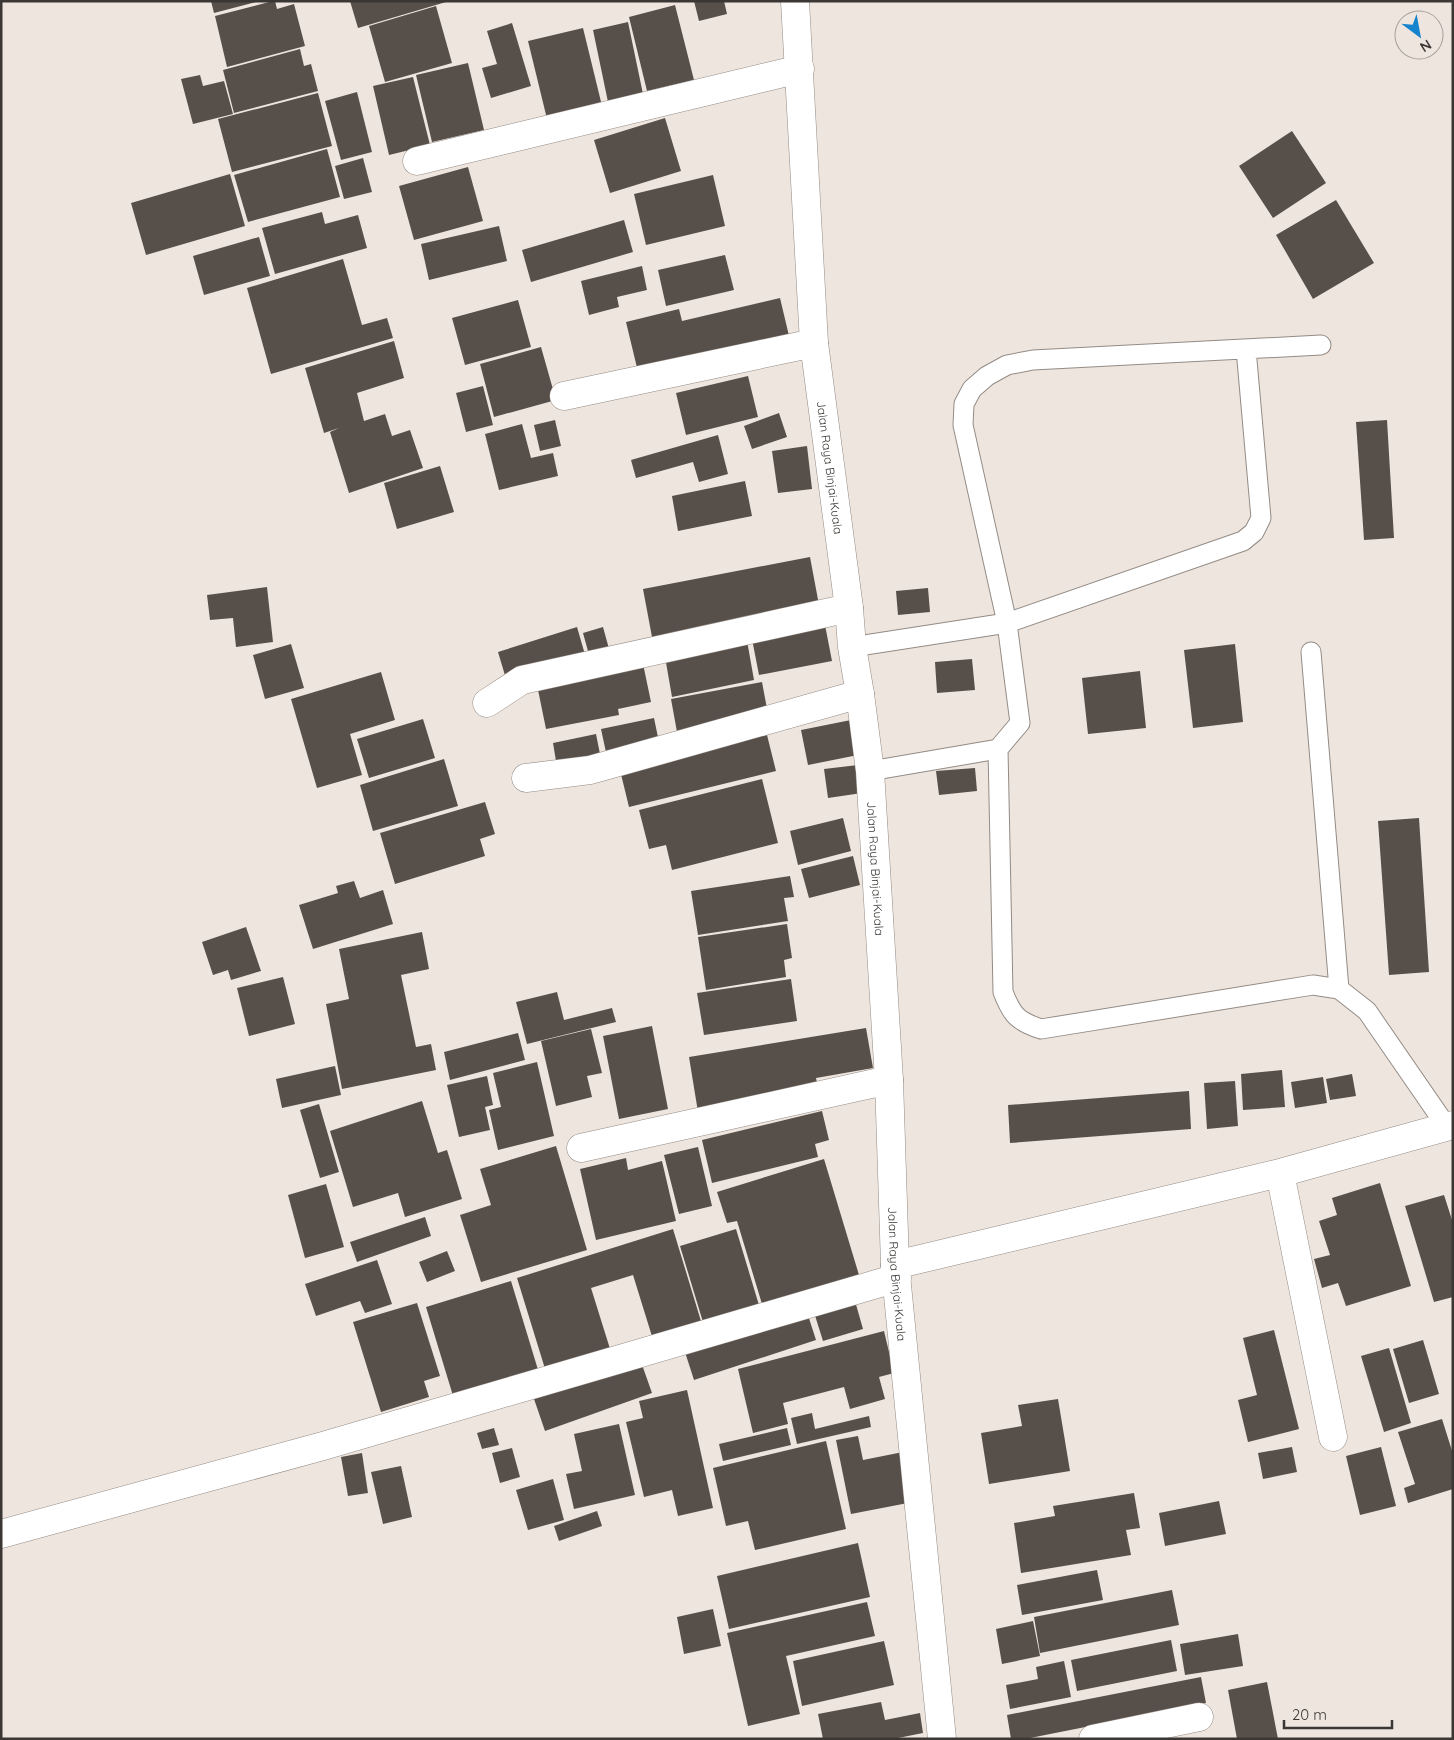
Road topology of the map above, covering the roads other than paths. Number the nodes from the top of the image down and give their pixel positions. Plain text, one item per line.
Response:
1 (795, 1) edge
2 (800, 69) junction
3 (417, 161) dead end
4 (814, 343) junction
5 (1321, 345) dead end
6 (1246, 349) junction
7 (564, 396) dead end
8 (849, 608) junction
9 (1007, 624) junction
10 (852, 647) junction
11 (1311, 652) dead end
12 (860, 694) junction
13 (487, 703) dead end
14 (998, 749) junction
15 (870, 771) junction
16 (526, 778) dead end
17 (1339, 989) junction
18 (889, 1080) junction
19 (1450, 1126) edge
20 (581, 1148) dead end
21 (1280, 1173) junction
22 (896, 1271) junction
23 (1333, 1437) dead end
24 (1, 1534) edge
25 (1199, 1718) dead end
26 (942, 1739) edge
27 (1093, 1739) edge

1 - 2 street, Jalan Raya Binjai-Kuala
2 - 3 street
2 - 4 street, Jalan Raya Binjai-Kuala
4 - 7 street
4 - 8 street, Jalan Raya Binjai-Kuala
5 - 6 lane
6 - 9 lane
6 - 9 lane
8 - 10 street, Jalan Raya Binjai-Kuala
8 - 13 street
9 - 10 lane
9 - 14 lane
10 - 12 street, Jalan Raya Binjai-Kuala
11 - 17 lane
12 - 15 street, Jalan Raya Binjai-Kuala
12 - 16 street
14 - 15 lane
14 - 17 lane
15 - 18 street, Jalan Raya Binjai-Kuala
17 - 19 lane
18 - 20 street
18 - 22 street, Jalan Raya Binjai-Kuala
19 - 21 street
21 - 22 street
21 - 23 street
22 - 24 street
22 - 26 street, Jalan Raya Binjai-Kuala
25 - 27 street

